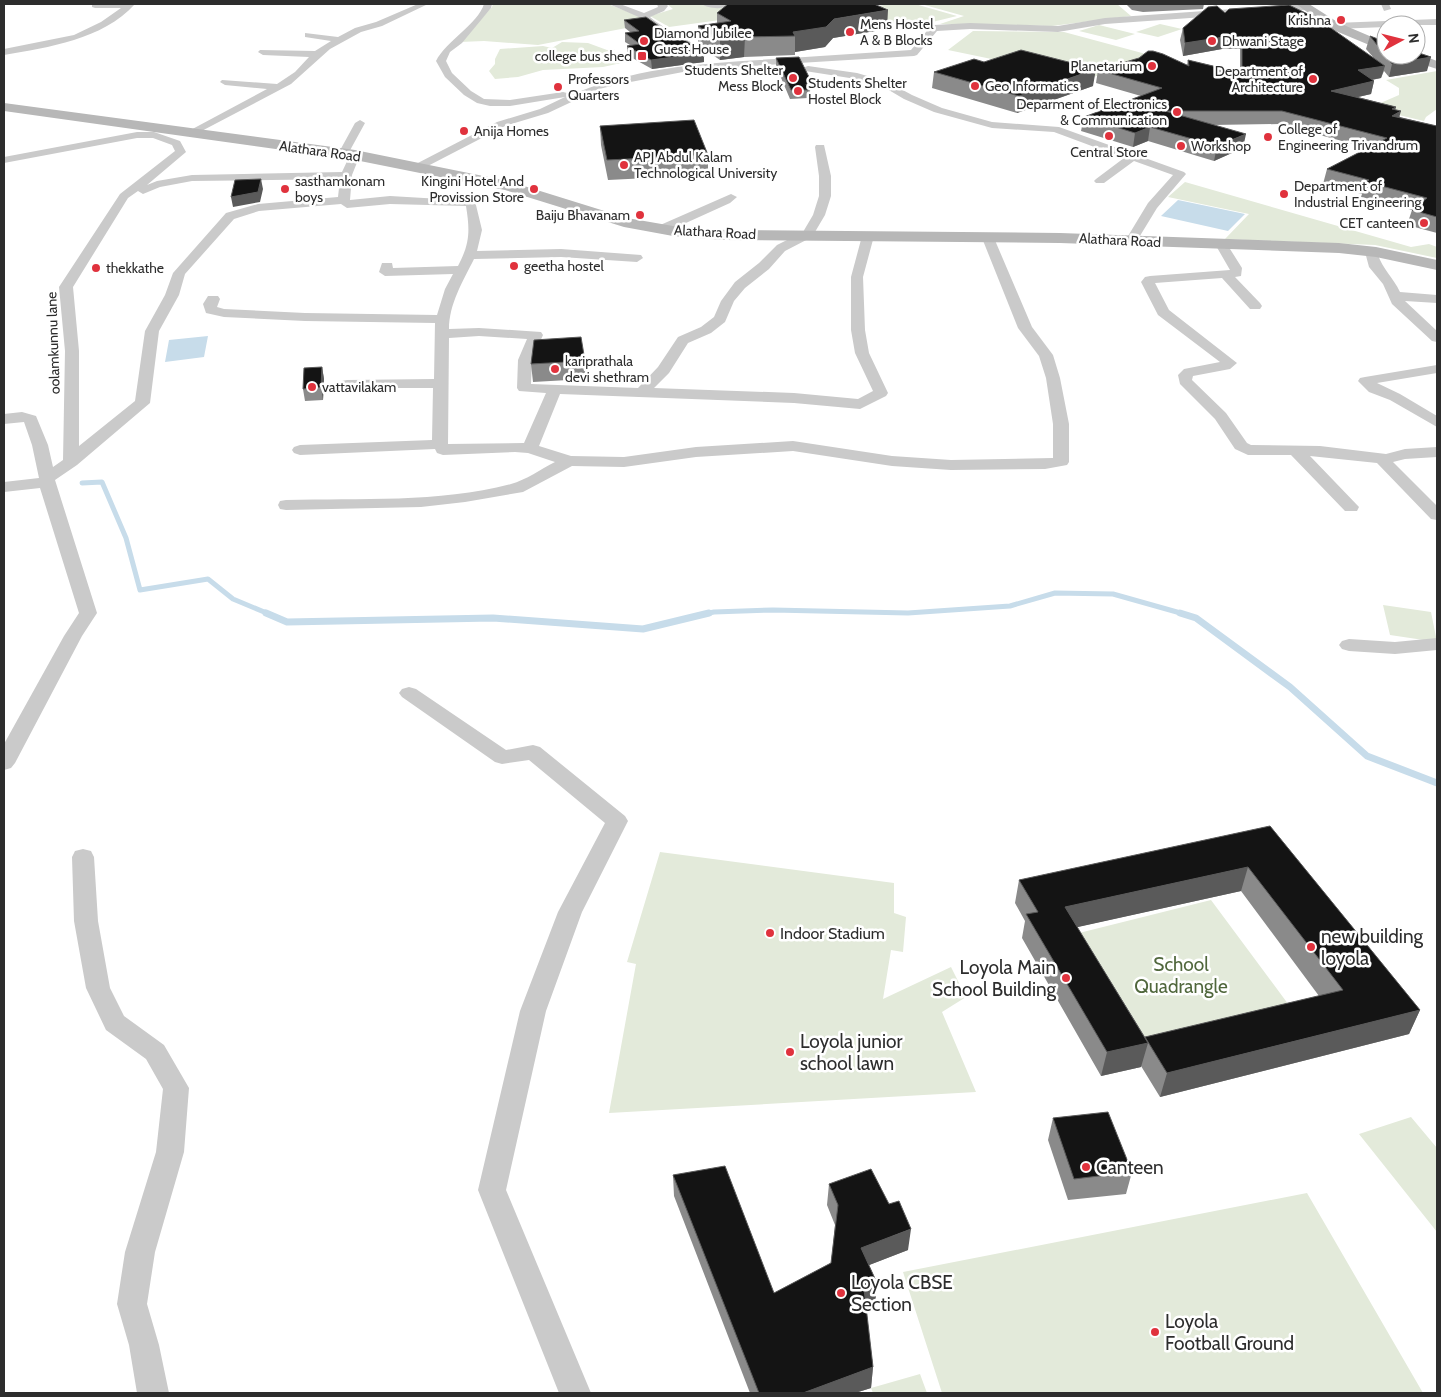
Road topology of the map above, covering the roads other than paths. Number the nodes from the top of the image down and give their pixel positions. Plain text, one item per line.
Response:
1 (130, 4) edge
2 (424, 4) edge
3 (488, 4) edge
4 (613, 4) edge
5 (661, 4) edge
6 (706, 4) edge
7 (95, 5) edge
8 (722, 6) edge
9 (1304, 6) edge
10 (1118, 10) dead end
11 (644, 16) junction
12 (1130, 19) junction
13 (1437, 22) edge
14 (1335, 26) junction
15 (308, 35) dead end
16 (340, 40) junction
17 (1376, 44) edge
18 (5, 50) edge
19 (262, 52) dead end
20 (317, 54) junction
21 (744, 63) junction
22 (718, 65) junction
23 (226, 82) dead end
24 (279, 87) junction
25 (585, 92) junction
26 (4, 107) edge
27 (360, 123) dead end
28 (190, 133) junction
29 (820, 147) dead end
30 (349, 155) junction
31 (1132, 156) junction
32 (4, 160) edge
33 (418, 167) junction
34 (346, 175) junction
35 (1100, 180) dead end
36 (124, 196) junction
37 (731, 197) dead end
38 (344, 200) junction
39 (662, 229) junction
40 (808, 234) junction
41 (868, 236) junction
42 (988, 238) junction
43 (1131, 242) junction
44 (1221, 244) junction
45 (1371, 252) junction
46 (470, 255) junction
47 (637, 258) dead end
48 (1437, 265) edge
49 (387, 266) dead end
50 (462, 270) junction
51 (1226, 274) junction
52 (1394, 296) junction
53 (213, 299) dead end
54 (1437, 299) edge
55 (1255, 306) dead end
56 (442, 327) junction
57 (1437, 338) edge
58 (1437, 369) edge
59 (442, 383) junction
60 (347, 384) dead end
61 (555, 389) junction
62 (643, 391) junction
63 (4, 419) edge
64 (1437, 422) edge
65 (440, 444) junction
66 (530, 448) junction
67 (300, 450) dead end
68 (1295, 450) junction
69 (1437, 452) edge
70 (1386, 459) junction
71 (569, 460) junction
72 (70, 462) junction
73 (46, 480) junction
74 (4, 488) edge
75 (286, 506) dead end
76 (1351, 506) dead end
77 (1437, 515) edge
78 (1437, 644) edge
79 (1349, 646) dead end
80 (409, 692) dead end
81 (4, 763) edge
82 (83, 857) dead end
83 (153, 1393) edge
84 (575, 1393) edge

1 - 7 street
1 - 18 street
2 - 16 street
3 - 25 street
4 - 11 street
5 - 11 street
6 - 8 street
9 - 12 street
9 - 14 street
10 - 12 street
11 - 22 street
12 - 21 street
13 - 14 street
14 - 17 street
15 - 16 street
16 - 20 street
19 - 20 street
20 - 24 street
21 - 22 street
21 - 31 street
22 - 25 street
23 - 24 street
24 - 28 street
25 - 33 street
26 - 28 street, Alathara Road
27 - 30 street
28 - 30 street, Alathara Road
29 - 40 street
30 - 33 street, Alathara Road
30 - 34 street
31 - 35 street
31 - 43 street
32 - 36 street, oolamkunnu lane
33 - 39 street, Alathara Road
34 - 36 street
34 - 38 street
36 - 72 street, oolamkunnu lane
37 - 39 street
38 - 46 street
38 - 72 street
39 - 40 street, Alathara Road
40 - 41 street, Alathara Road
40 - 62 street
41 - 42 street, Alathara Road
41 - 62 street
42 - 43 street, Alathara Road
42 - 71 street
43 - 44 street, Alathara Road
44 - 45 street, Alathara Road
44 - 51 street
45 - 48 street, Alathara Road
45 - 52 street
46 - 47 street
46 - 50 street
49 - 50 street
50 - 56 street
51 - 55 street
51 - 68 street
52 - 54 street
52 - 57 street
53 - 56 street
56 - 59 street
56 - 61 street
58 - 64 street
59 - 60 street
59 - 65 street
61 - 62 street
61 - 66 street
63 - 73 street
65 - 66 street
65 - 67 street
66 - 71 street
68 - 70 street
68 - 76 street
69 - 70 street
70 - 77 street
71 - 75 street
72 - 73 street
73 - 74 street
73 - 81 street
78 - 79 street
80 - 84 street
82 - 83 street

